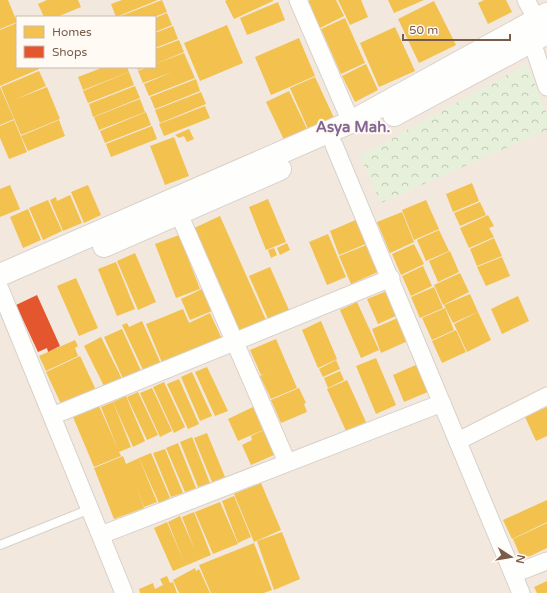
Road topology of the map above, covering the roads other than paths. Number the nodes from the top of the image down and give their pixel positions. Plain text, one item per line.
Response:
1 (298, 0) edge
2 (526, 0) edge
3 (541, 27) edge
4 (547, 87) edge
5 (350, 122) junction
6 (334, 145) junction
7 (179, 214) junction
8 (0, 275) edge
9 (391, 278) junction
10 (0, 289) edge
11 (234, 343) junction
12 (547, 396) edge
13 (442, 403) junction
14 (52, 416) junction
15 (458, 441) junction
16 (287, 462) junction
17 (90, 509) junction
18 (101, 535) junction
19 (0, 545) edge
20 (547, 561) edge
21 (513, 574) junction
22 (124, 593) edge
23 (521, 593) edge

1 - 5 street
2 - 3 street
3 - 4 street
3 - 5 main road
3 - 6 main road
5 - 8 main road
6 - 7 main road
6 - 9 street
7 - 10 main road
7 - 11 street
9 - 11 street
9 - 13 street
10 - 14 street
11 - 14 street
11 - 16 street
12 - 15 street
13 - 15 street
13 - 16 street
14 - 17 street
15 - 21 street
16 - 18 street
17 - 18 street
17 - 19 lane
18 - 22 street
20 - 21 street
21 - 23 street

